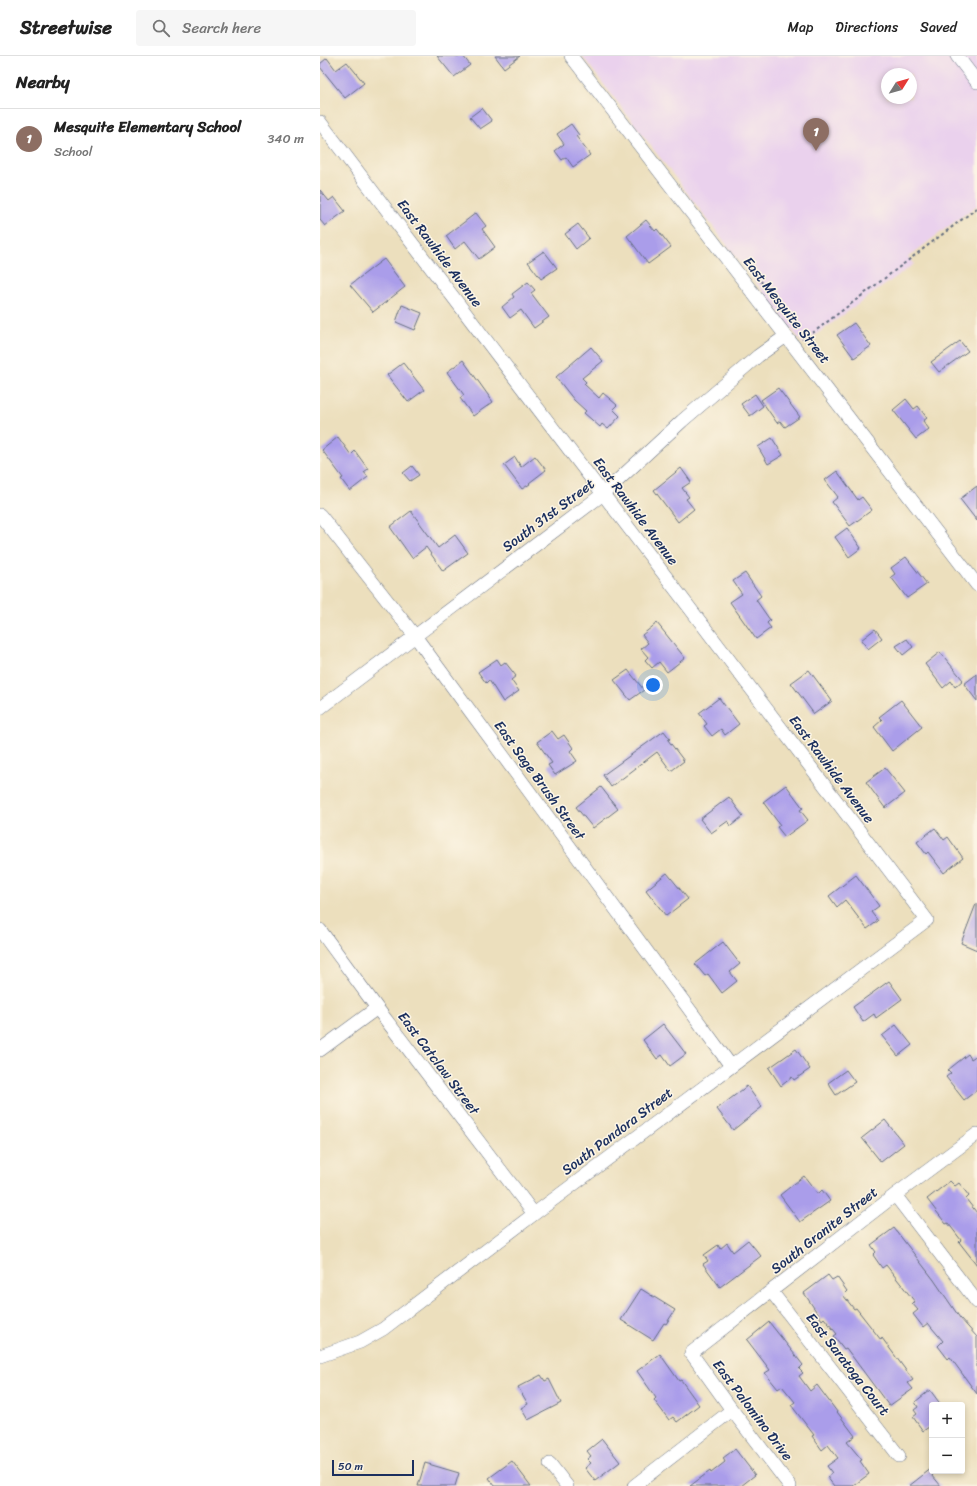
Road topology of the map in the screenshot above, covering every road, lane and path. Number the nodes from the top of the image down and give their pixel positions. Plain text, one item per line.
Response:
1 (571, 56) edge
2 (957, 56) edge
3 (977, 82) edge
4 (320, 122) edge
5 (977, 208) edge
6 (761, 281) dead end
7 (765, 288) dead end
8 (786, 336) junction
9 (802, 339) dead end
10 (603, 494) junction
11 (320, 515) edge
12 (977, 584) edge
13 (415, 636) junction
14 (320, 708) edge
15 (926, 920) joint
16 (320, 930) edge
17 (377, 1008) junction
18 (320, 1050) edge
19 (731, 1066) junction
20 (977, 1134) edge
21 (895, 1195) junction
22 (534, 1214) junction
23 (772, 1291) junction
24 (977, 1302) edge
25 (692, 1353) joint
26 (320, 1356) edge
27 (732, 1410) junction
28 (899, 1456) dead end
29 (550, 1464) dead end
30 (785, 1484) edge
31 (566, 1486) edge
32 (634, 1486) edge

1 - 8 street, East Mesquite Street
2 - 3 street
4 - 10 street, East Rawhide Avenue
5 - 9 path
6 - 7 path
8 - 10 street, South 31st Street
8 - 12 street, East Mesquite Street
10 - 13 street, South 31st Street
10 - 15 street, East Rawhide Avenue
11 - 13 street, East Sage Brush Street
13 - 14 street, South 31st Street
13 - 19 street, East Sage Brush Street
15 - 19 street, South Pandora Street
16 - 17 street, East Catclaw Street
17 - 18 street
17 - 22 street, East Catclaw Street
19 - 22 street, South Pandora Street
20 - 21 street, South Granite Street
21 - 23 street, South Granite Street
21 - 24 street
22 - 26 street, South Pandora Street
23 - 25 street, South Granite Street
23 - 28 street, East Saratoga Court
25 - 27 street, East Palomino Drive
27 - 30 street, East Palomino Drive
27 - 32 street
29 - 31 street

